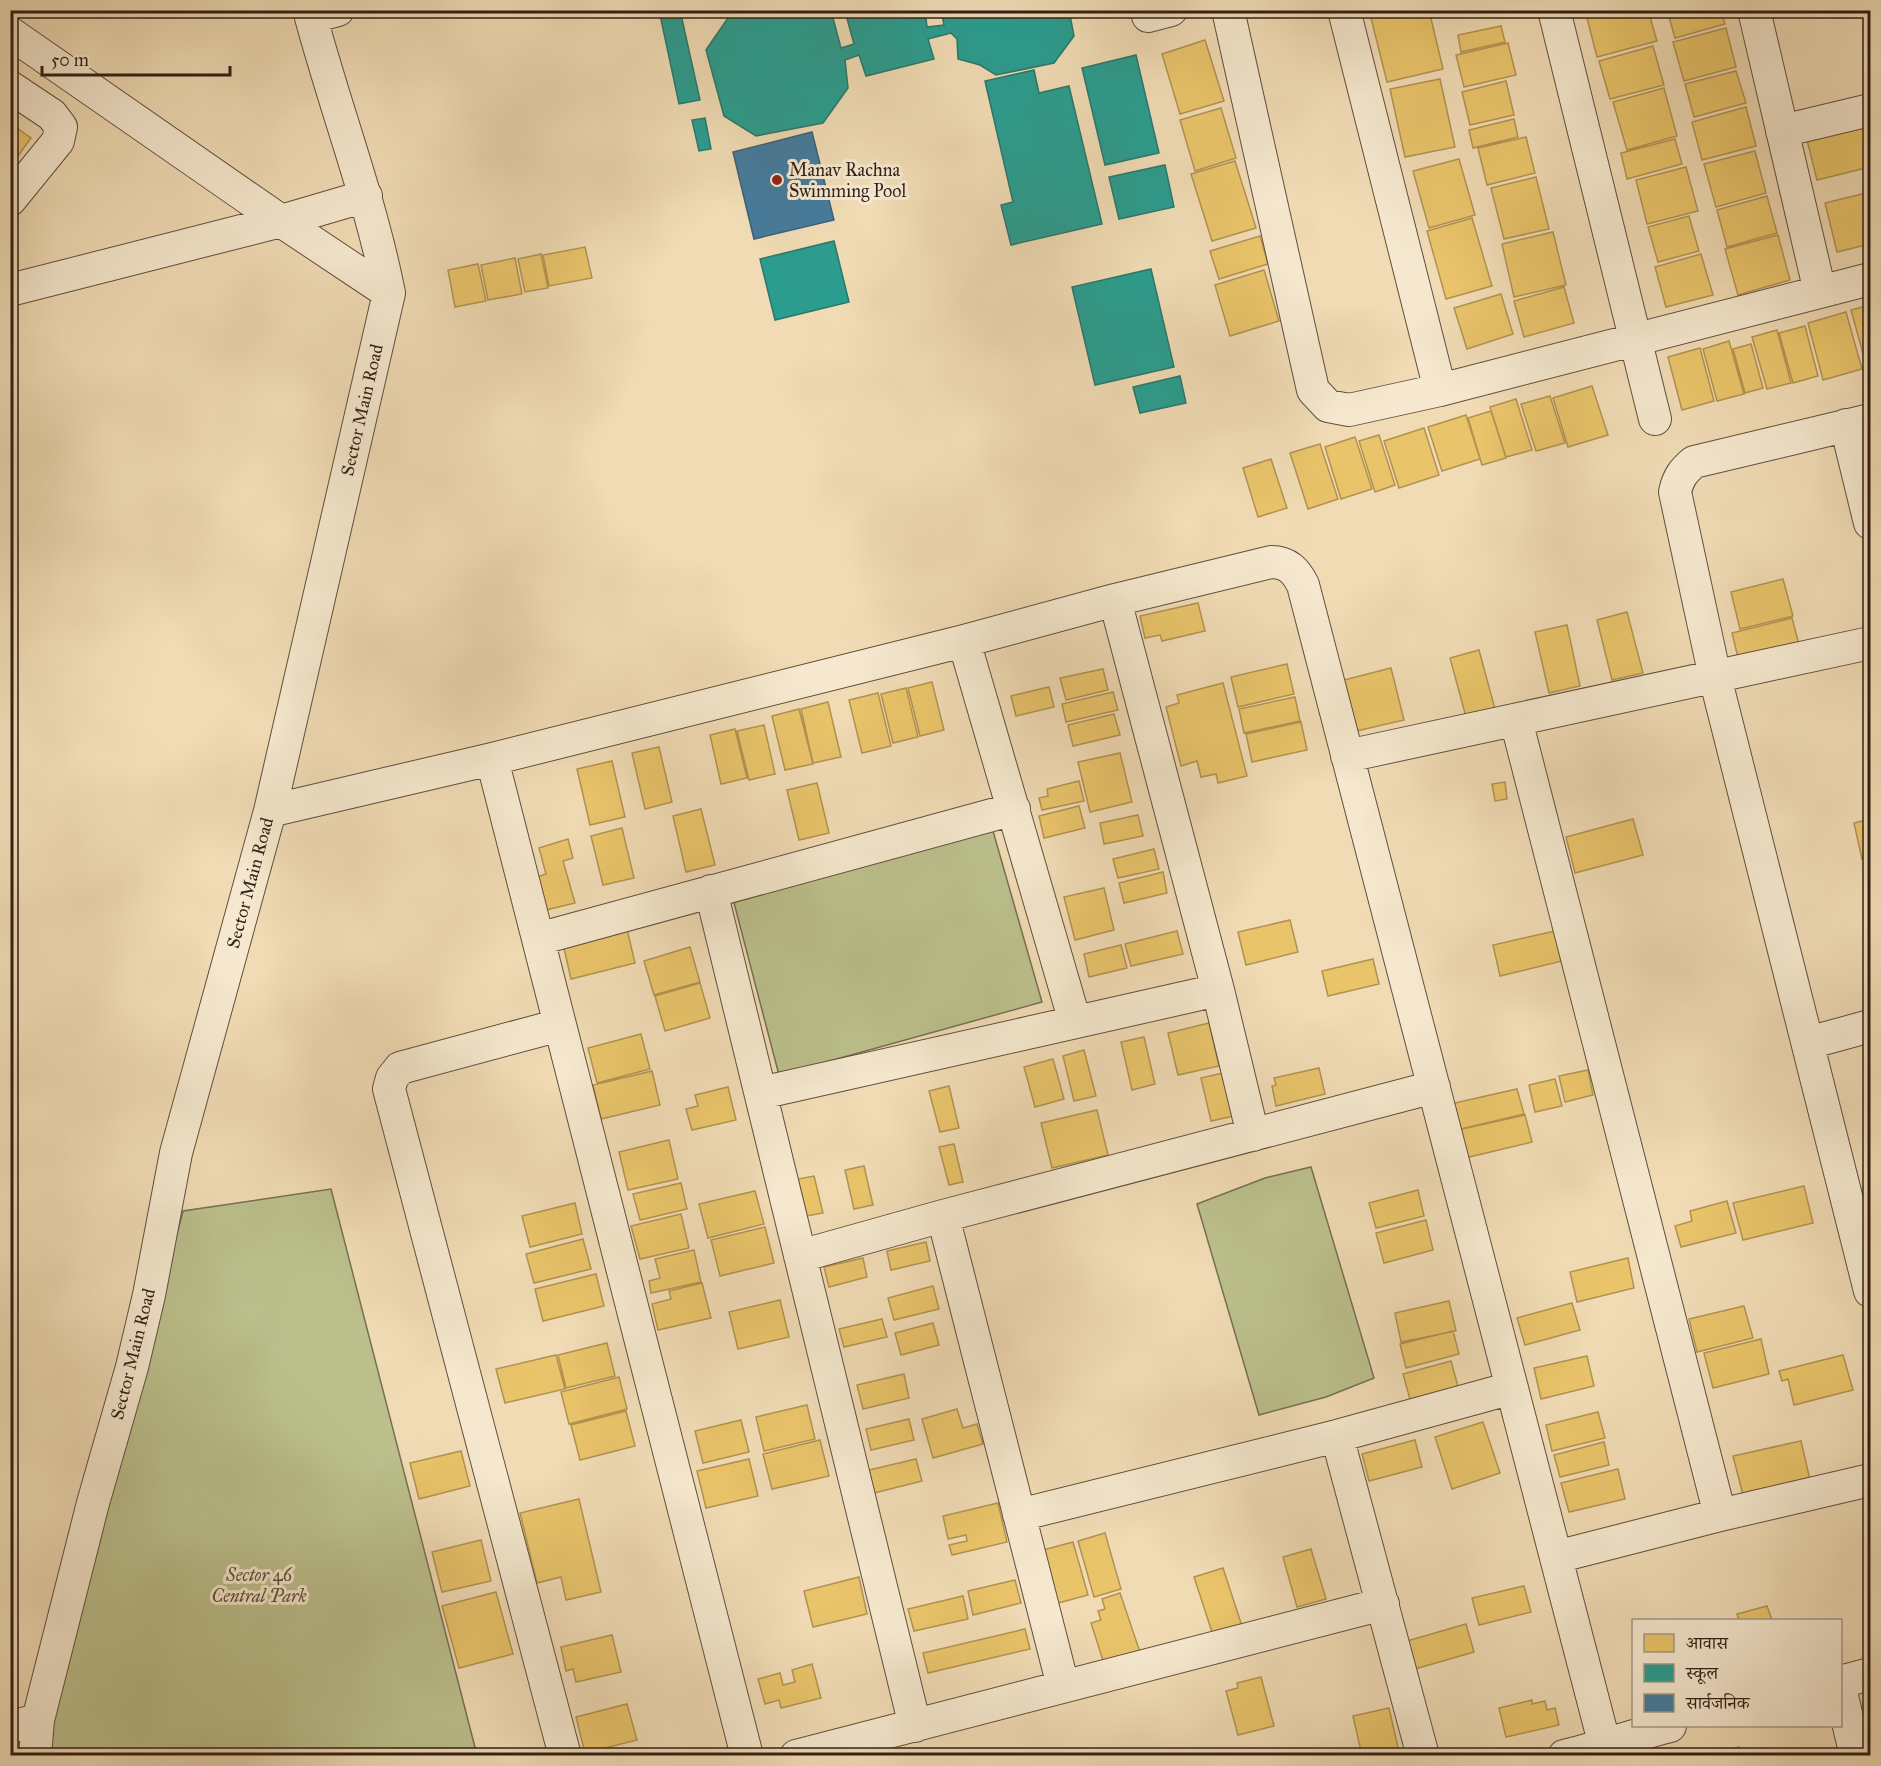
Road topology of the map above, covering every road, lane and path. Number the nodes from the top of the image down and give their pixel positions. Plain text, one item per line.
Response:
1 (1228, 10) edge
2 (1344, 10) edge
3 (1554, 10) edge
4 (1754, 10) edge
5 (319, 13) edge
6 (10, 33) edge
7 (10, 87) edge
8 (1870, 110) edge
9 (1782, 131) junction
10 (366, 196) junction
11 (10, 200) edge
12 (281, 220) junction
13 (1870, 279) edge
14 (10, 290) edge
15 (1820, 292) junction
16 (389, 293) junction
17 (1635, 338) junction
18 (1440, 390) junction
19 (1655, 419) dead end
20 (1858, 423) edge
21 (1870, 523) edge
22 (1115, 600) junction
23 (964, 641) junction
24 (1870, 643) edge
25 (1715, 677) junction
26 (1516, 720) junction
27 (1347, 756) junction
28 (492, 759) junction
29 (1014, 809) junction
30 (270, 811) junction
31 (711, 891) junction
32 (538, 939) junction
33 (1218, 990) junction
34 (1075, 1022) junction
35 (560, 1025) junction
36 (1870, 1026) edge
37 (1808, 1043) junction
38 (1434, 1087) junction
39 (761, 1094) junction
40 (1252, 1135) junction
41 (943, 1216) junction
42 (1864, 1241) edge
43 (800, 1256) junction
44 (1870, 1291) edge
45 (1512, 1388) junction
46 (1337, 1436) junction
47 (1870, 1480) edge
48 (1019, 1515) junction
49 (1720, 1515) junction
50 (1556, 1557) junction
51 (1383, 1604) junction
52 (1870, 1674) edge
53 (1842, 1681) edge
54 (1063, 1686) junction
55 (1842, 1696) edge
56 (24, 1723) edge
57 (915, 1726) junction
58 (1667, 1727) edge
59 (1636, 1745) edge
60 (1605, 1746) junction
61 (35, 1755) edge
62 (565, 1755) edge
63 (747, 1755) edge
64 (796, 1755) edge
65 (1423, 1755) edge
66 (1564, 1755) edge
67 (1856, 1755) edge

1 - 18 street
2 - 18 street
3 - 17 street
4 - 9 street
5 - 10 street, Sector Main Road
6 - 12 street
7 - 11 street
8 - 9 street
9 - 15 street
10 - 12 street
10 - 16 street, Sector Main Road
12 - 14 street
12 - 16 street
13 - 15 street
15 - 17 street
16 - 30 street, Sector Main Road
17 - 18 street
17 - 19 street
20 - 21 street
20 - 25 street
22 - 23 street
22 - 27 street
22 - 33 street
23 - 28 street
23 - 29 street
24 - 25 street
25 - 26 street
25 - 37 street
26 - 27 street
26 - 49 street
27 - 38 street
28 - 30 street
28 - 32 street
29 - 31 street
29 - 34 street
30 - 56 street, Sector Main Road
31 - 32 street
31 - 39 street
32 - 35 street
33 - 34 street
33 - 40 street
34 - 39 street
35 - 62 street
35 - 63 street
36 - 37 street
37 - 42 street
38 - 40 street
38 - 45 street
39 - 43 street
40 - 41 street
41 - 43 street
41 - 48 street
42 - 44 street
43 - 57 street
45 - 46 street
45 - 50 street
46 - 48 street
46 - 51 street
47 - 49 street
48 - 54 street
49 - 50 street
50 - 60 street
51 - 54 street
51 - 65 street
52 - 53 street
54 - 57 street
55 - 67 street
56 - 61 street, Sector Main Road
57 - 64 street
58 - 59 street
59 - 60 street
60 - 66 street

